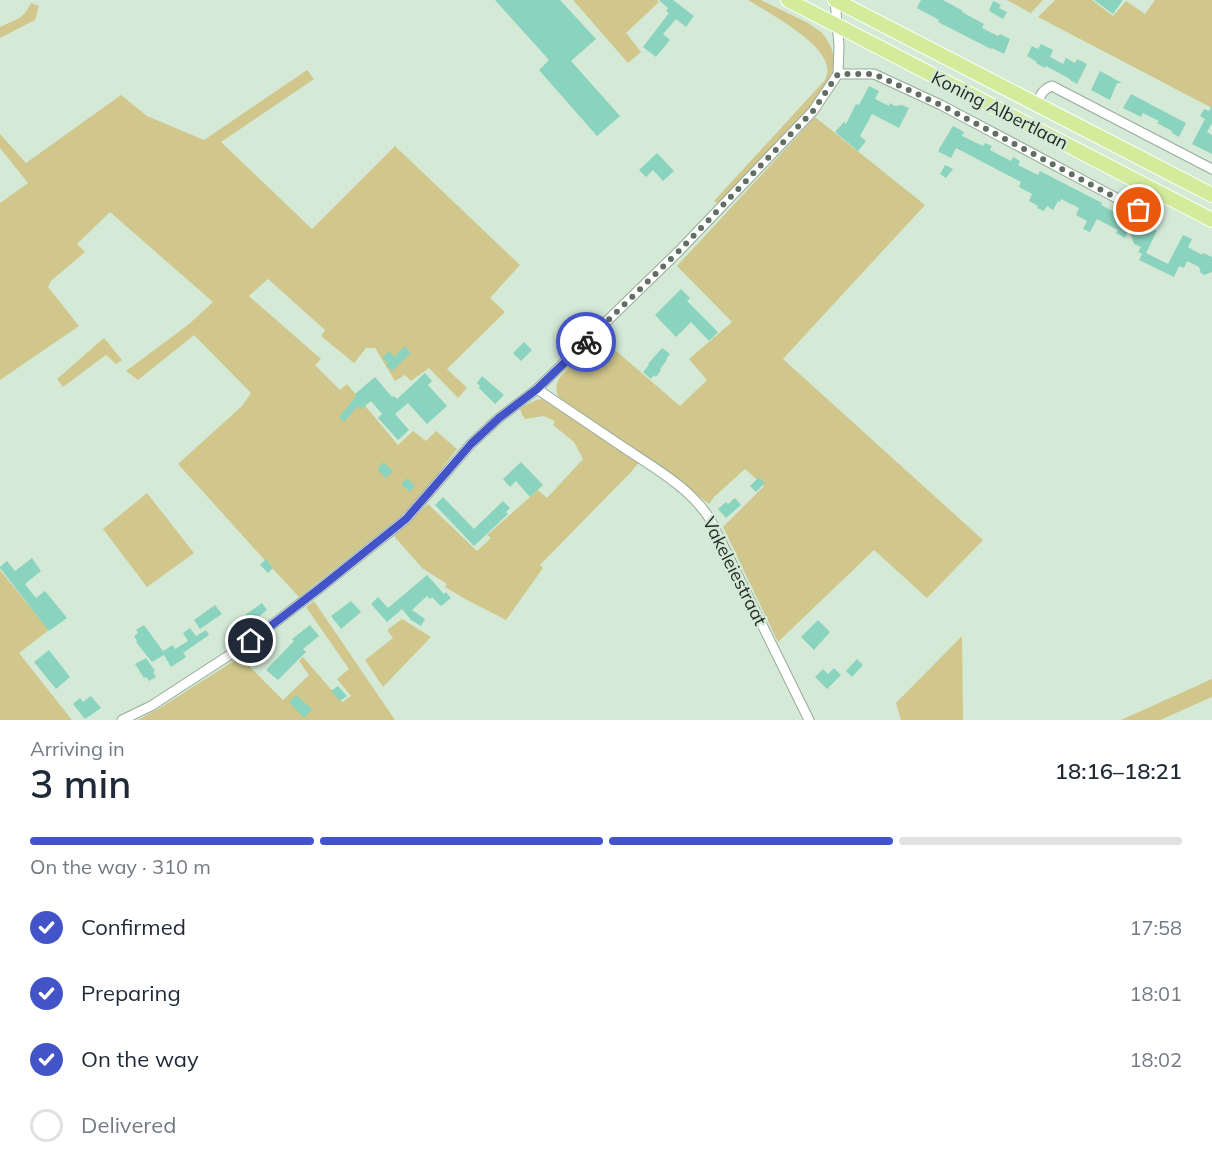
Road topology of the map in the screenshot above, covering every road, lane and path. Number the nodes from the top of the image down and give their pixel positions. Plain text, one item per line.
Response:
1 (788, 0) edge
2 (835, 0) edge
3 (837, 26) junction
4 (838, 74) junction
5 (1036, 105) junction
6 (1212, 169) edge
7 (1212, 195) edge
8 (1139, 210) dead end
9 (1212, 220) edge
10 (537, 389) junction
11 (122, 720) edge
12 (809, 720) edge

1 - 3 main road, Koning Albertlaan
2 - 3 street
2 - 5 main road, Koning Albertlaan
3 - 4 street
3 - 9 main road, Koning Albertlaan
4 - 8 street, Koning Albertlaan
4 - 10 street
5 - 6 street, Koning Albertlaan
5 - 7 main road, Koning Albertlaan
10 - 11 street
10 - 12 street, Vakeleiestraat

